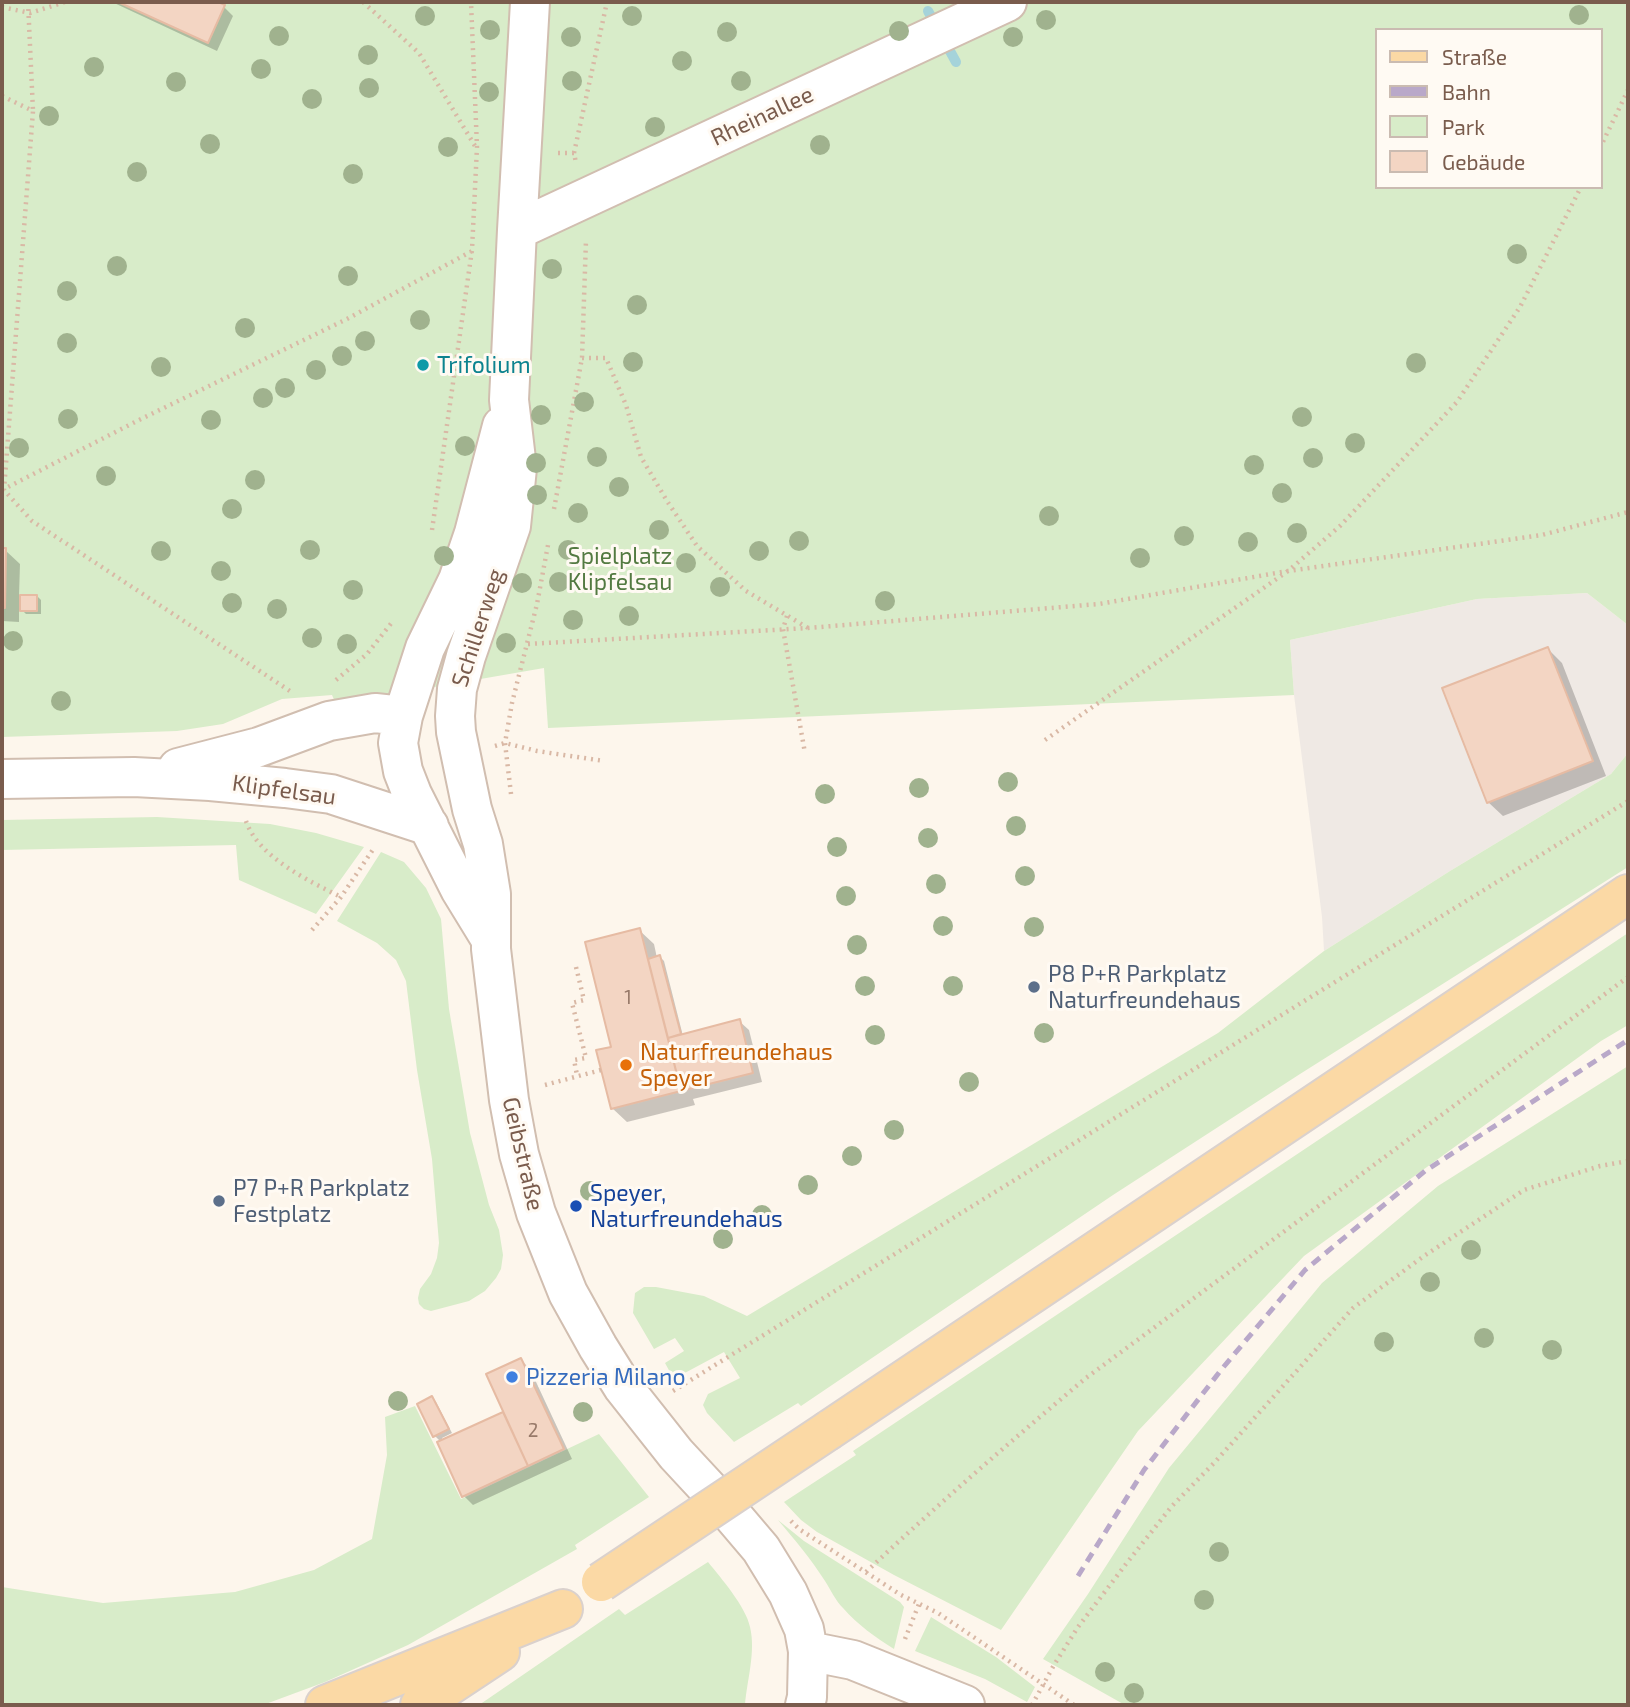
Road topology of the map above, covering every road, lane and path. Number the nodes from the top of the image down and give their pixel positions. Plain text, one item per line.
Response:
1 (28, 2) edge
2 (65, 2) edge
3 (363, 2) edge
4 (471, 2) edge
5 (530, 2) edge
6 (607, 2) edge
7 (1007, 2) edge
8 (2, 7) edge
9 (30, 13) junction
10 (1628, 90) edge
11 (2, 96) edge
12 (33, 111) junction
13 (1602, 144) edge
14 (477, 147) junction
15 (574, 153) dead end
16 (1580, 189) edge
17 (583, 200) junction
18 (517, 230) junction
19 (472, 250) junction
20 (582, 358) junction
21 (509, 400) junction
22 (3, 490) edge
23 (554, 509) dead end
24 (1628, 512) edge
25 (432, 533) dead end
26 (549, 536) dead end
27 (1288, 571) junction
28 (397, 615) dead end
29 (787, 616) junction
30 (808, 628) junction
31 (783, 629) junction
32 (528, 644) junction
33 (367, 654) dead end
34 (300, 698) dead end
35 (403, 716) junction
36 (1045, 740) dead end
37 (505, 743) junction
38 (805, 753) dead end
39 (604, 761) dead end
40 (134, 778) junction
41 (2, 779) edge
42 (511, 797) dead end
43 (1628, 801) edge
44 (472, 809) junction
45 (245, 817) dead end
46 (429, 825) junction
47 (366, 859) dead end
48 (1628, 894) edge
49 (341, 897) junction
50 (312, 930) dead end
51 (490, 938) junction
52 (576, 967) dead end
53 (1628, 977) edge
54 (601, 1070) dead end
55 (577, 1075) junction
56 (541, 1086) dead end
57 (1628, 1161) edge
58 (666, 1381) dead end
59 (799, 1529) dead end
60 (866, 1572) junction
61 (564, 1609) junction
62 (808, 1651) junction
63 (1043, 1685) junction
64 (811, 1702) edge
65 (325, 1705) edge
66 (420, 1705) edge
67 (965, 1705) edge
68 (1032, 1705) edge
69 (1074, 1705) edge

1 - 9 path
2 - 9 path
3 - 14 path
4 - 14 path
5 - 18 street, Schillerweg
6 - 15 path
7 - 17 street, Rheinallee
8 - 9 path
9 - 12 path
10 - 13 path
11 - 12 path
12 - 22 path
14 - 19 path
16 - 27 path
17 - 18 street, Rheinallee
17 - 20 path
18 - 21 street, Schillerweg
19 - 22 path
19 - 25 path
20 - 23 path
20 - 29 path
21 - 35 street, Schillerweg
21 - 44 street, Schillerweg
22 - 34 path
24 - 27 path
26 - 32 path
27 - 30 path
27 - 36 path
28 - 33 path
29 - 30 path
29 - 31 path
30 - 31 path
31 - 32 path
31 - 38 path
32 - 37 path
35 - 40 street, Klipfelsau
35 - 44 street
35 - 46 street, Geibstraße
37 - 39 path
37 - 42 path
40 - 41 street, Klipfelsau
40 - 46 street, Klipfelsau
43 - 58 path
44 - 51 street, Schillerweg
45 - 49 path
46 - 51 street, Geibstraße
47 - 49 path
48 - 61 main road, bridge
49 - 50 path
51 - 62 street, Geibstraße
52 - 55 path
53 - 60 path
54 - 55 path
55 - 56 path
57 - 63 path
59 - 60 path
60 - 63 path
61 - 65 main road
61 - 66 main road
62 - 64 street, Geibstraße
62 - 67 street
63 - 68 path
63 - 69 path

